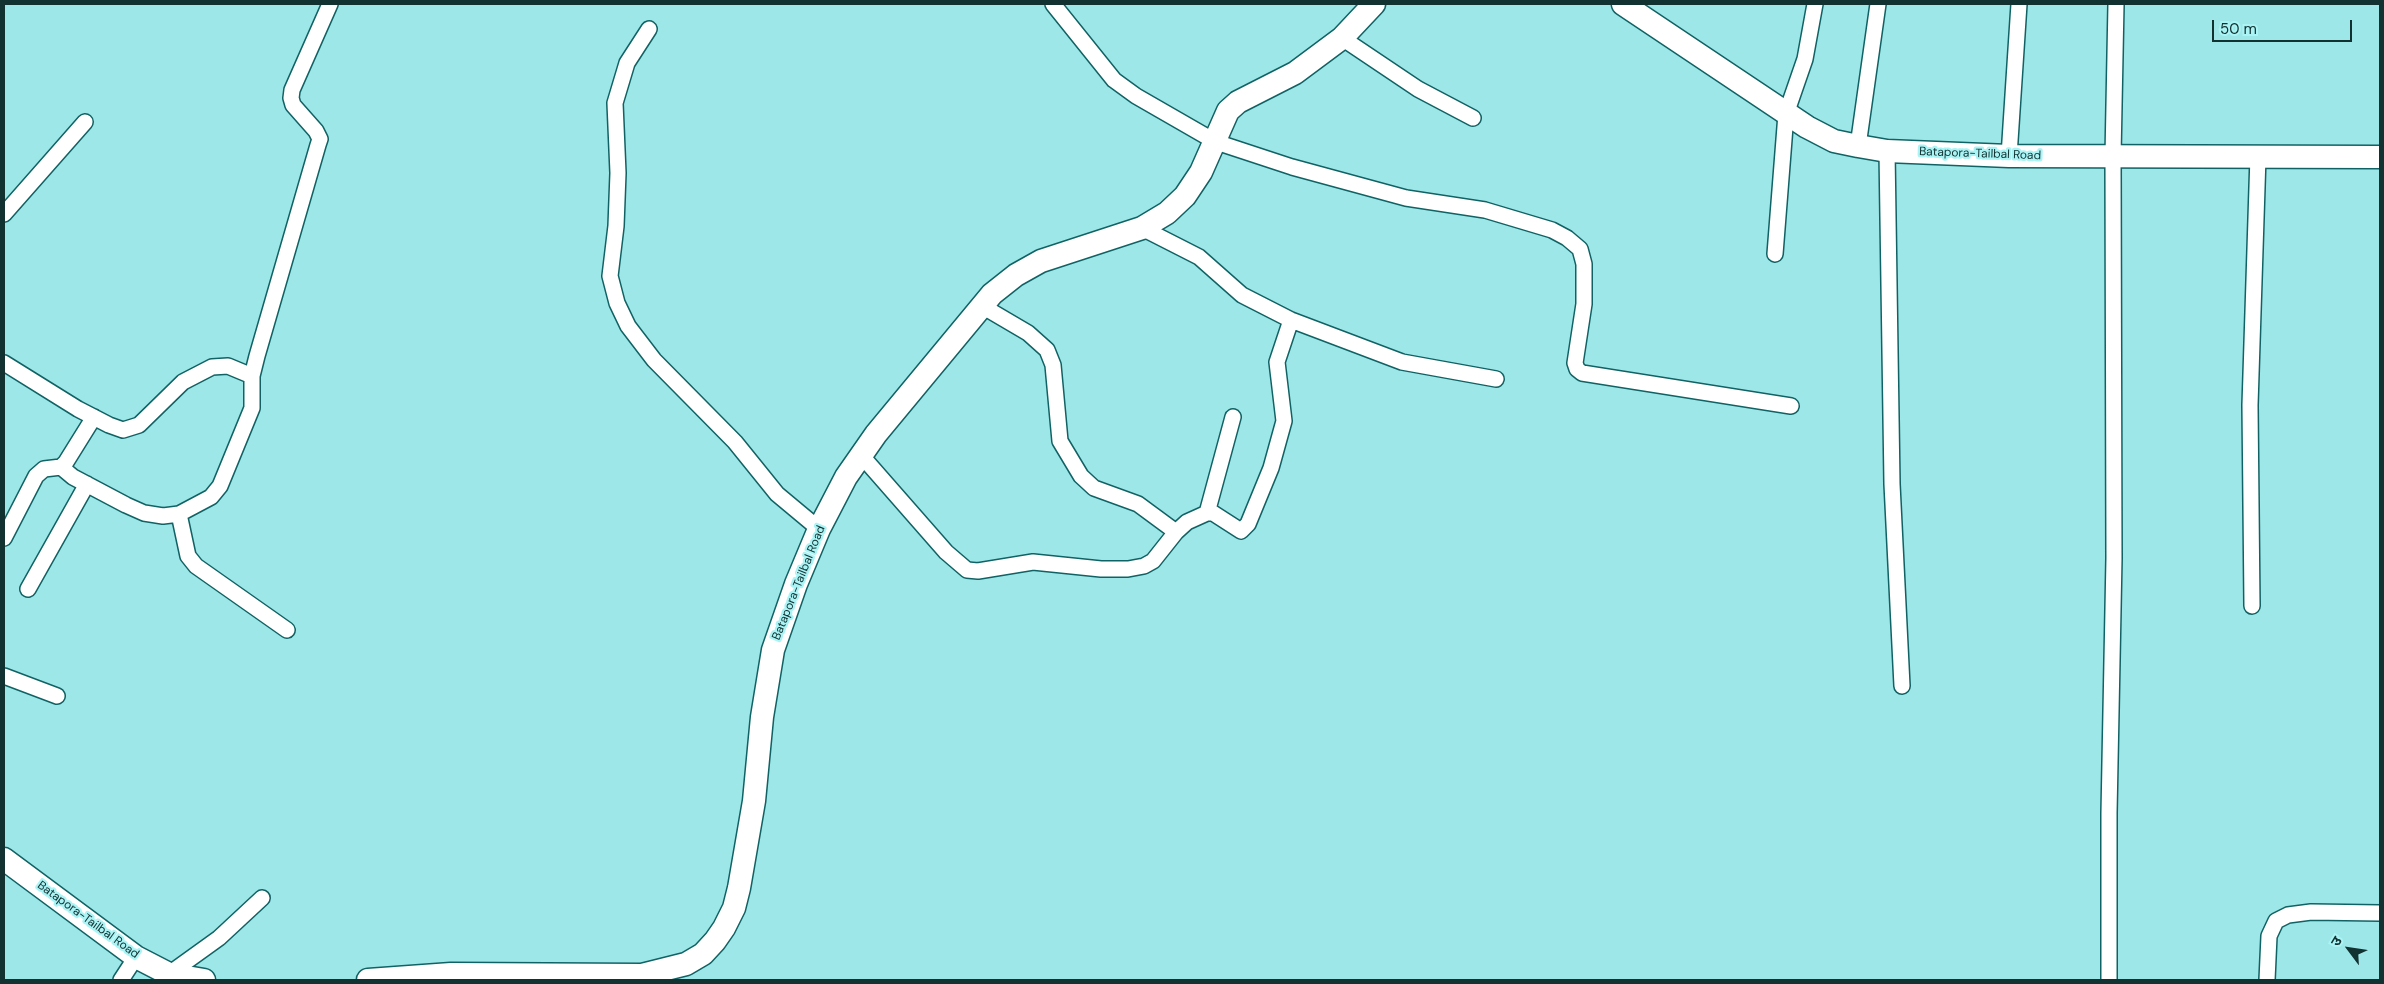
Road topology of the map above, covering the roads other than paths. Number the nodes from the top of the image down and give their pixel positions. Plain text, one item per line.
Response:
1 (330, 4) edge
2 (1053, 4) edge
3 (1374, 4) edge
4 (1622, 4) edge
5 (1816, 4) edge
6 (1878, 4) edge
7 (2019, 4) edge
8 (2116, 4) edge
9 (649, 29) dead end
10 (1342, 38) junction
11 (1786, 114) junction
12 (1473, 118) dead end
13 (85, 122) dead end
14 (1216, 142) junction
15 (1858, 146) junction
16 (1887, 152) junction
17 (2009, 156) junction
18 (2113, 156) junction
19 (2258, 156) junction
20 (2380, 157) edge
21 (4, 214) edge
22 (1142, 228) junction
23 (1776, 254) dead end
24 (982, 306) junction
25 (1291, 320) junction
26 (4, 363) edge
27 (252, 376) junction
28 (1496, 380) dead end
29 (1792, 406) dead end
30 (94, 417) junction
31 (1233, 417) dead end
32 (861, 455) junction
33 (61, 467) junction
34 (87, 484) junction
35 (1207, 513) junction
36 (180, 514) junction
37 (819, 529) junction
38 (1176, 532) junction
39 (4, 538) edge
40 (28, 589) dead end
41 (2252, 606) dead end
42 (286, 630) dead end
43 (4, 676) edge
44 (1902, 686) dead end
45 (57, 696) dead end
46 (4, 859) edge
47 (262, 898) dead end
48 (2380, 913) edge
49 (136, 957) junction
50 (169, 974) junction
51 (453, 977) edge
52 (121, 980) edge
53 (204, 980) edge
54 (368, 980) edge
55 (2109, 980) edge
56 (2268, 980) edge

1 - 27 street
2 - 14 street
3 - 10 main road, Batapora-Tailbal Road
4 - 11 main road, Batapora-Tailbal Road
5 - 11 street
6 - 15 street
7 - 17 street
8 - 18 street
9 - 37 street
10 - 12 street
10 - 14 main road, Batapora-Tailbal Road
11 - 15 main road, Batapora-Tailbal Road
11 - 23 street
13 - 21 street
14 - 22 main road, Batapora-Tailbal Road
14 - 29 street
15 - 16 main road, Batapora-Tailbal Road
16 - 17 main road, Batapora-Tailbal Road
16 - 44 street
17 - 18 main road, Batapora-Tailbal Road
18 - 19 main road, Batapora-Tailbal Road
18 - 55 street
19 - 20 main road, Batapora-Tailbal Road
19 - 41 street
22 - 24 main road, Batapora-Tailbal Road
22 - 25 street
24 - 32 main road, Batapora-Tailbal Road
24 - 38 street
25 - 28 street
25 - 35 street
26 - 30 street
27 - 30 street
27 - 36 street
30 - 33 street
31 - 35 street
32 - 37 main road, Batapora-Tailbal Road
32 - 38 street
33 - 34 street
33 - 39 street
34 - 36 street
34 - 40 street
35 - 38 street
36 - 42 street
37 - 51 main road, Batapora-Tailbal Road
43 - 45 street
46 - 49 main road, Batapora-Tailbal Road
47 - 50 street
48 - 56 street
49 - 50 main road, Batapora-Tailbal Road
49 - 52 street
50 - 53 main road, Batapora-Tailbal Road
51 - 54 main road, Batapora-Tailbal Road

